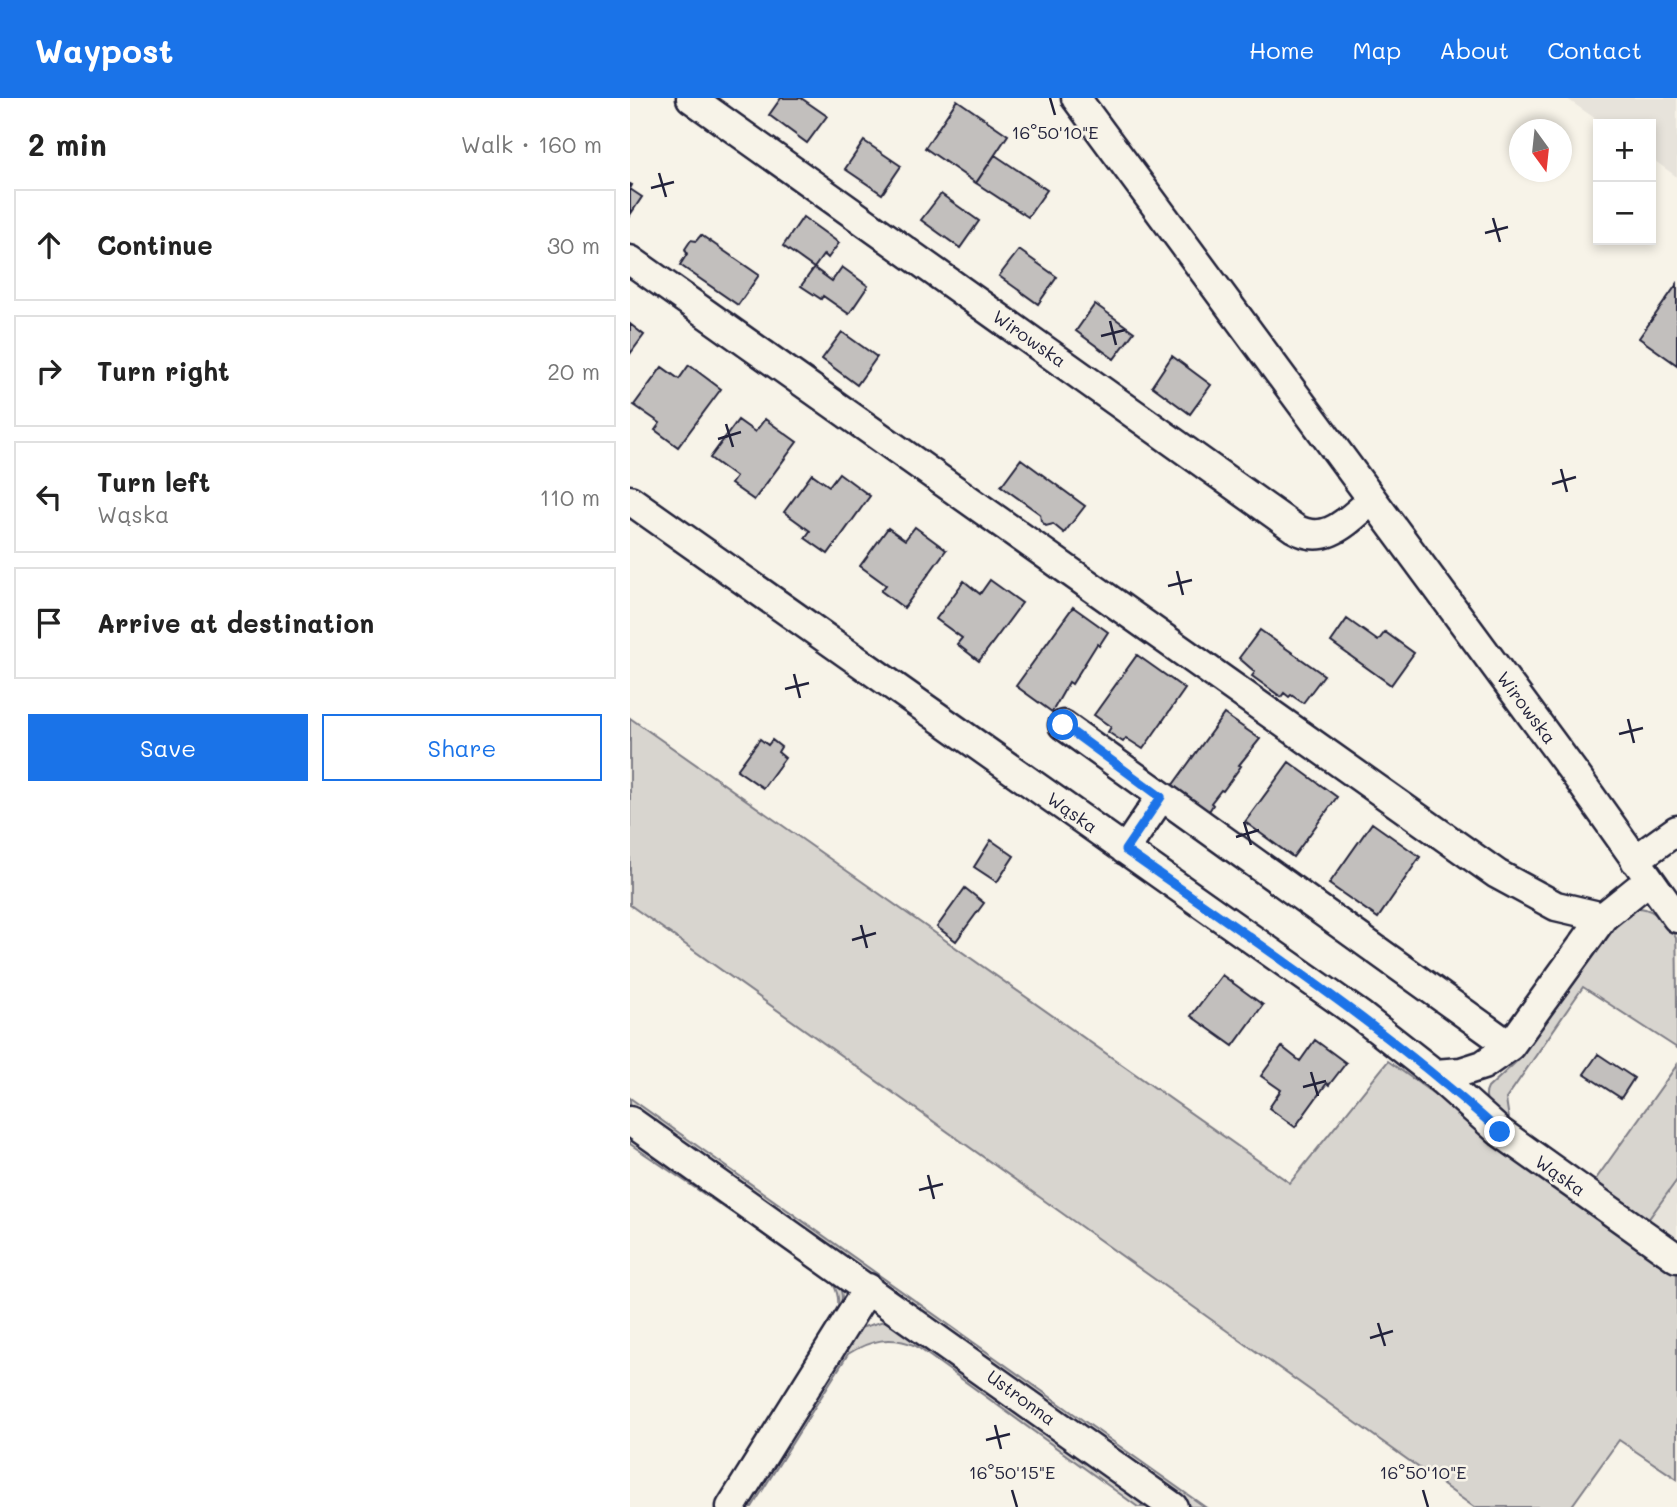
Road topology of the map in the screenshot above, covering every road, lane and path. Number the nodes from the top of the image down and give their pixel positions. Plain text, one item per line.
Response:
1 (691, 98) edge
2 (1076, 98) edge
3 (630, 260) edge
4 (630, 500) edge
5 (1371, 500) junction
6 (1063, 725) dead end
7 (1161, 797) junction
8 (1677, 830) edge
9 (1125, 850) junction
10 (1642, 870) junction
11 (1603, 917) junction
12 (1677, 918) edge
13 (1510, 1046) junction
14 (1435, 1074) junction
15 (630, 1121) edge
16 (1677, 1258) edge
17 (868, 1288) junction
18 (731, 1507) edge
19 (1173, 1507) edge

1 - 5 street, Wirowska
2 - 5 street, Wirowska
3 - 11 street
4 - 9 street, Wąska
5 - 10 street, Wirowska
6 - 7 street
7 - 9 street
7 - 13 street
8 - 10 street
9 - 14 street, Wąska
10 - 11 street
10 - 12 street, Wirowska
11 - 13 street
13 - 14 street
14 - 16 street, Wąska
15 - 17 street, Ustronna
17 - 18 street
17 - 19 street, Ustronna

